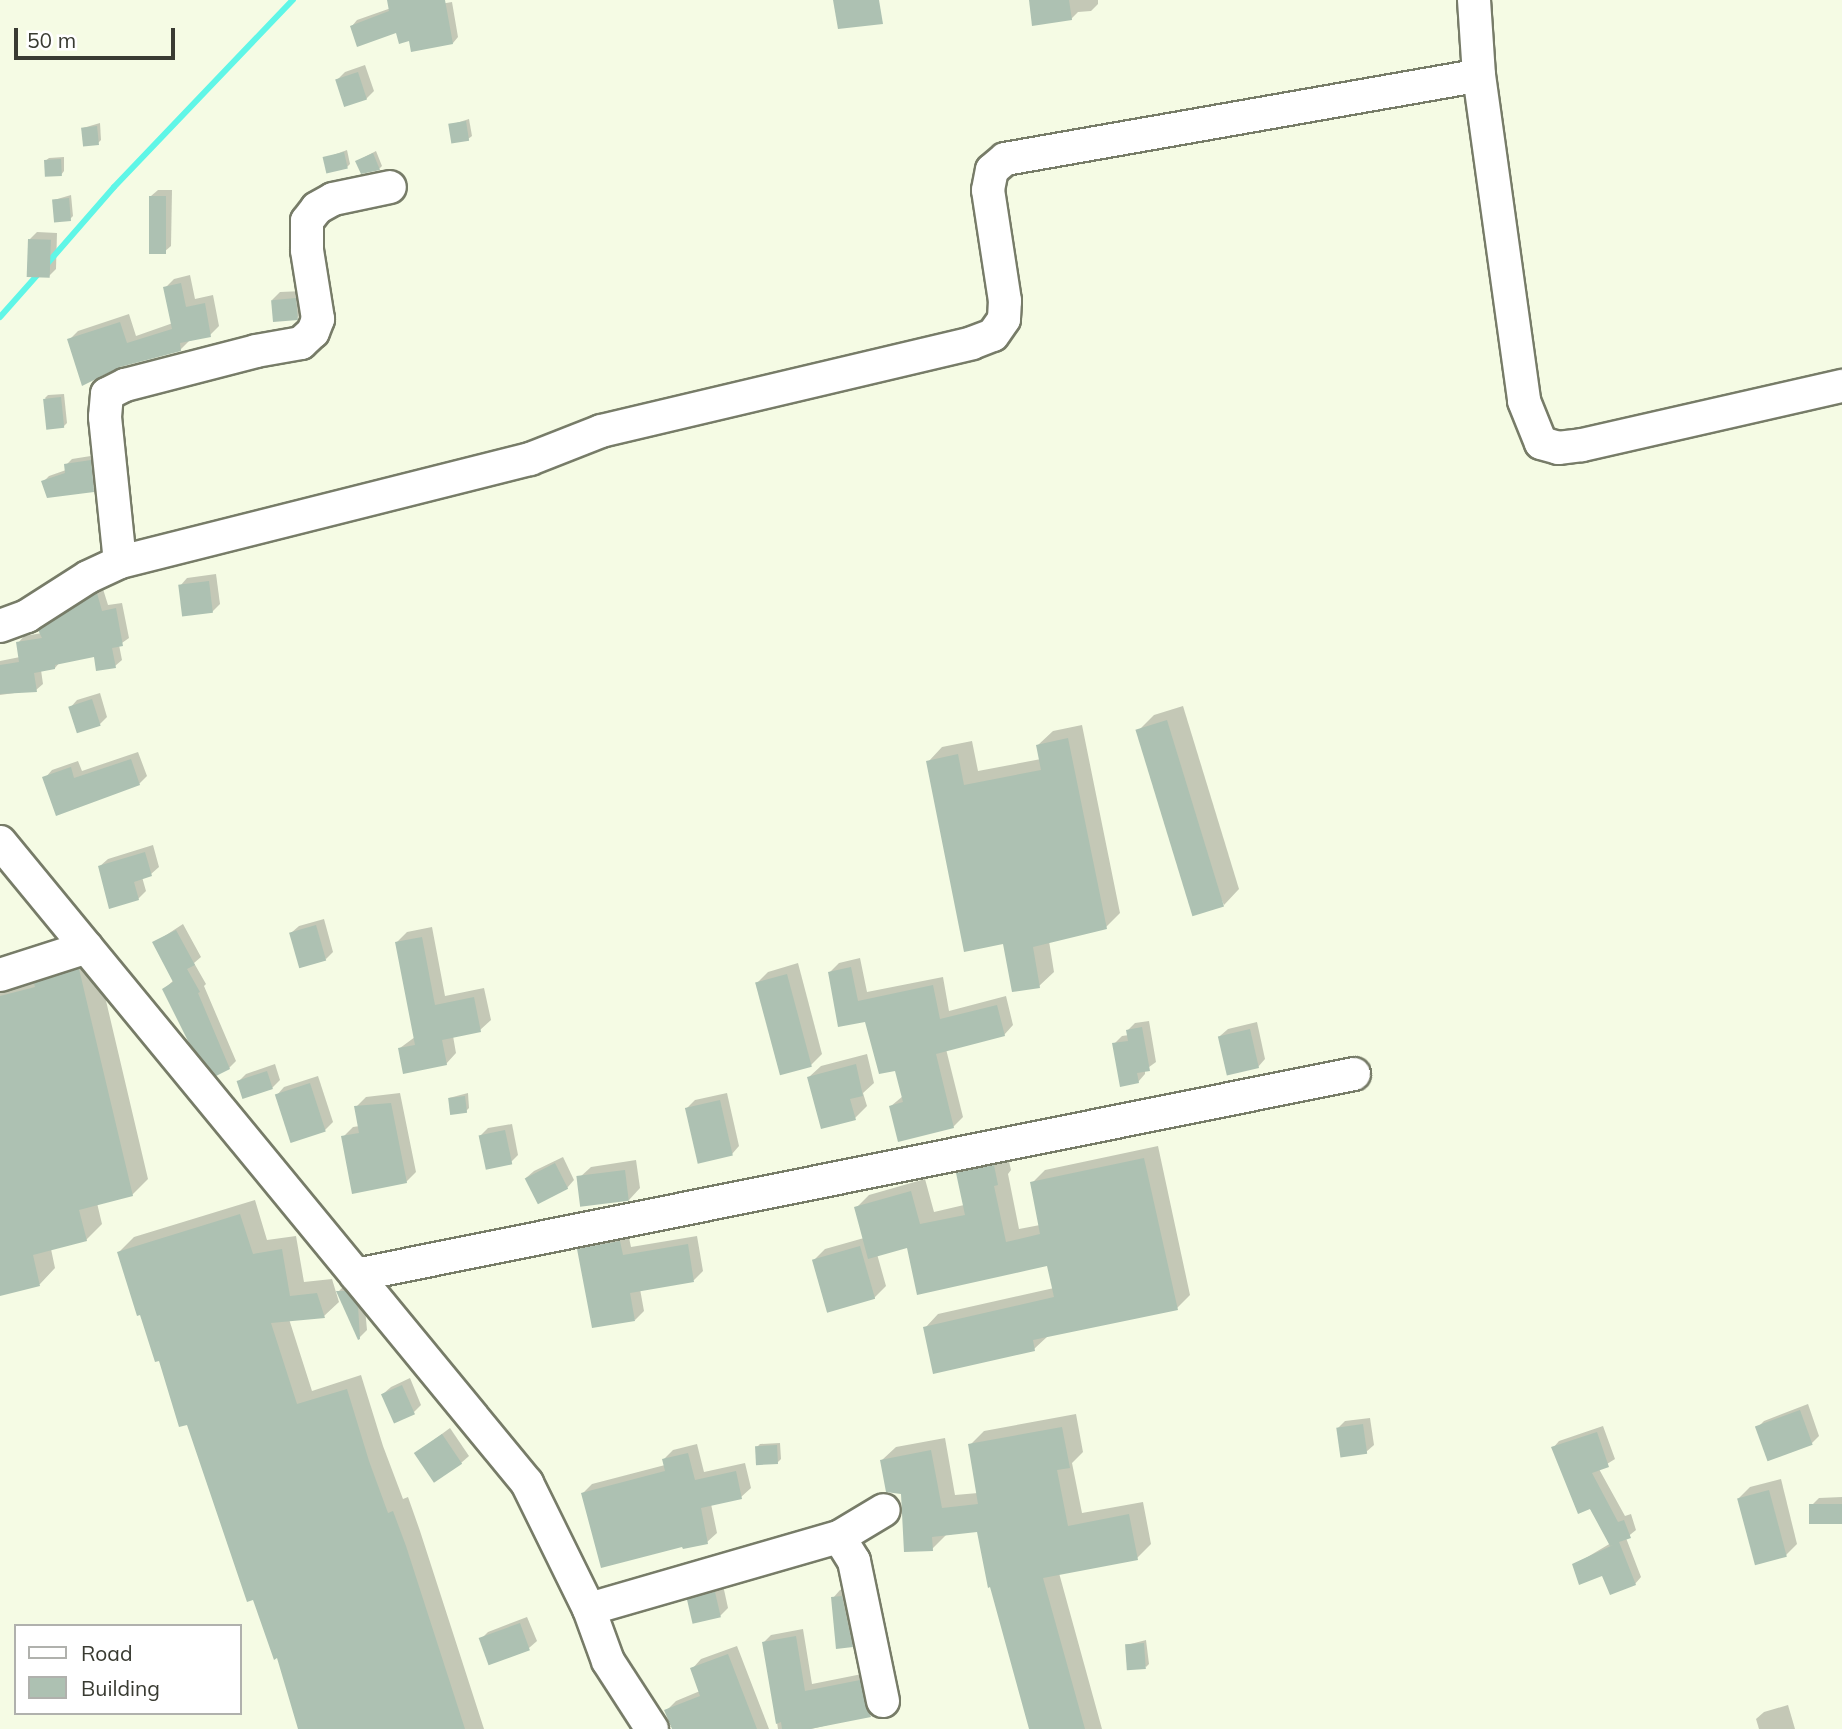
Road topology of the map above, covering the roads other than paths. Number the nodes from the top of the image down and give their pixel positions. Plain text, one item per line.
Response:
1 (1474, 0) edge
2 (1479, 75) junction
3 (390, 187) dead end
4 (1842, 386) edge
5 (121, 562) junction
6 (0, 626) edge
7 (0, 842) edge
8 (87, 947) junction
9 (0, 975) edge
10 (1354, 1074) dead end
11 (356, 1275) junction
12 (884, 1510) dead end
13 (839, 1537) junction
14 (589, 1609) junction
15 (883, 1701) dead end
16 (652, 1729) edge

1 - 2 street
2 - 4 street
2 - 5 street
3 - 5 street
5 - 6 street
7 - 8 street
8 - 9 street
8 - 11 street
10 - 11 street
11 - 14 street
12 - 13 street
13 - 14 street
13 - 15 street
14 - 16 street

